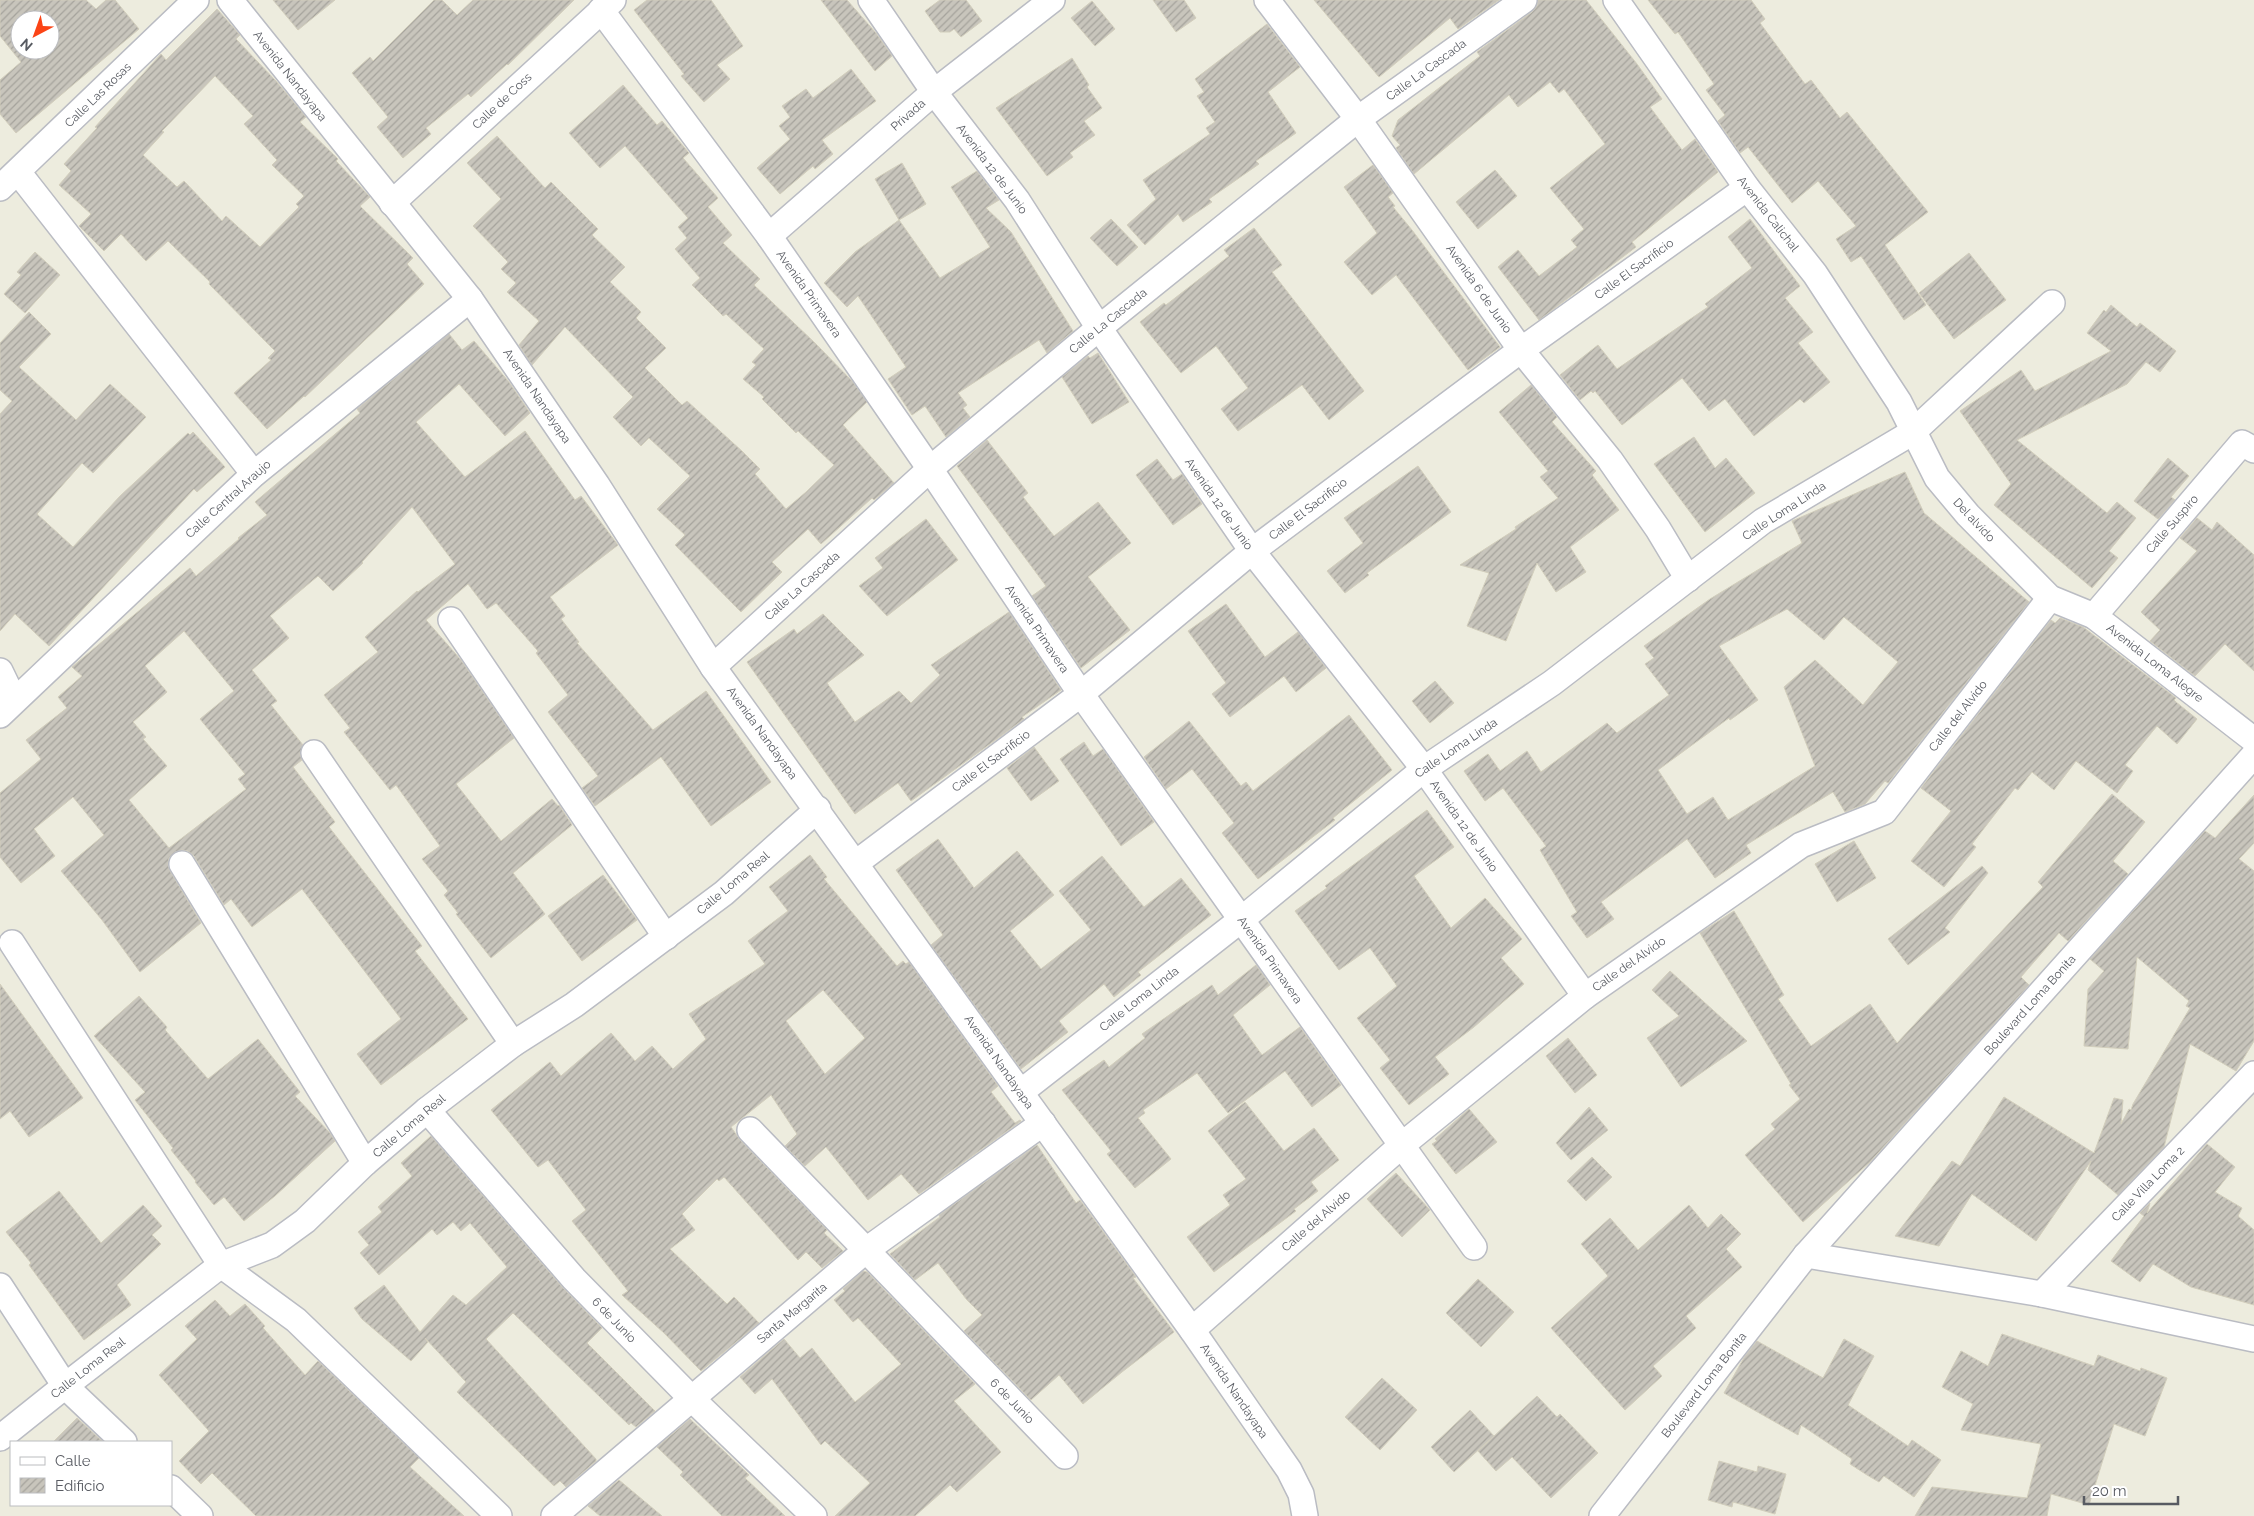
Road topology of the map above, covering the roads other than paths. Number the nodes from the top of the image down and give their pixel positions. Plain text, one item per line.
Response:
1 (196, 0) edge
2 (230, 0) edge
3 (871, 0) edge
4 (1052, 0) edge
5 (1267, 0) edge
6 (1524, 0) edge
7 (1616, 0) edge
8 (607, 5) edge
9 (934, 92) junction
10 (1358, 119) junction
11 (9, 180) edge
12 (1746, 188) junction
13 (392, 203) junction
14 (769, 236) junction
15 (470, 298) junction
16 (2052, 304) dead end
17 (1098, 328) junction
18 (1521, 350) junction
19 (1913, 432) junction
20 (2254, 450) edge
21 (930, 469) junction
22 (254, 474) junction
23 (1252, 550) junction
24 (1688, 579) junction
25 (2050, 598) junction
26 (2094, 616) junction
27 (451, 620) dead end
28 (713, 667) junction
29 (0, 672) edge
30 (1081, 694) junction
31 (7, 707) edge
32 (2254, 740) edge
33 (314, 754) dead end
34 (2254, 755) edge
35 (1424, 768) junction
36 (818, 810) junction
37 (856, 863) junction
38 (182, 864) dead end
39 (1242, 919) junction
40 (666, 937) junction
41 (12, 943) dead end
42 (1585, 996) junction
43 (513, 1044) junction
44 (2254, 1074) edge
45 (1021, 1092) junction
46 (427, 1110) junction
47 (1042, 1124) junction
48 (750, 1130) dead end
49 (1402, 1146) junction
50 (365, 1163) junction
51 (1474, 1246) dead end
52 (865, 1252) junction
53 (1806, 1255) junction
54 (221, 1265) junction
55 (0, 1286) edge
56 (2042, 1294) junction
57 (1192, 1330) junction
58 (2254, 1339) edge
59 (65, 1386) junction
60 (691, 1398) junction
61 (0, 1438) edge
62 (123, 1441) edge
63 (1066, 1456) dead end
64 (172, 1489) edge
65 (200, 1516) edge
66 (499, 1516) edge
67 (554, 1516) edge
68 (814, 1516) edge
69 (1305, 1516) edge
70 (1602, 1516) edge

1 - 11 street, Calle Las Rosas
2 - 13 street, Avenida Nandayapa
3 - 9 street, Avenida 12 de Junio
4 - 9 street, Privada
5 - 10 street, Avenida 6 de Junio
6 - 10 street, Calle La Cascada
7 - 12 street, Avenida Calichal
8 - 13 street, Calle de Coss
8 - 14 street, Avenida Primavera
9 - 14 street, Privada
9 - 17 street, Avenida 12 de Junio
10 - 17 street, Calle La Cascada
10 - 18 street, Avenida 6 de Junio
11 - 22 street
12 - 18 street, Calle El Sacrificio
12 - 19 street, Avenida Calichal
13 - 15 street, Avenida Nandayapa
14 - 21 street, Avenida Primavera
15 - 22 street, Calle Central Araujo
15 - 28 street, Avenida Nandayapa
16 - 19 street, Calle Loma Linda
17 - 21 street, Calle La Cascada
17 - 23 street, Avenida 12 de Junio
18 - 23 street, Calle El Sacrificio
18 - 24 street, Avenida 6 de Junio
19 - 24 street, Calle Loma Linda
19 - 25 street, Del alvido
20 - 26 street, Calle Suspiro
21 - 28 street, Calle La Cascada
21 - 30 street, Avenida Primavera
22 - 31 street, Calle Central Araujo
23 - 30 street, Calle El Sacrificio
23 - 35 street, Avenida 12 de Junio
24 - 35 street, Calle Loma Linda
25 - 26 street, Avenida Loma Alegre
25 - 42 street, Calle del Alvido
26 - 32 street, Avenida Loma Alegre
27 - 40 street
28 - 36 street, Avenida Nandayapa
29 - 31 street
30 - 37 street, Calle El Sacrificio
30 - 39 street, Avenida Primavera
33 - 43 street
34 - 53 street, Boulevard Loma Bonita
35 - 39 street, Calle Loma Linda
35 - 42 street, Avenida 12 de Junio
36 - 37 street, Avenida Nandayapa
36 - 40 street, Calle Loma Real
37 - 45 street, Avenida Nandayapa
38 - 50 street
39 - 45 street, Calle Loma Linda
39 - 49 street, Avenida Primavera
40 - 43 street, Calle Loma Real
41 - 54 street
42 - 49 street, Calle del Alvido
43 - 46 street, Calle Loma Real
44 - 56 street, Calle Villa Loma 2
45 - 47 street, Avenida Nandayapa
46 - 50 street, Calle Loma Real
46 - 60 street, 6 de Junio
47 - 52 street, Santa Margarita
47 - 57 street, Avenida Nandayapa
48 - 52 street, 6 de Junio
49 - 51 street, Avenida Primavera
49 - 57 street, Calle del Alvido
50 - 54 street, Calle Loma Real
52 - 60 street, Santa Margarita
52 - 63 street, 6 de Junio
53 - 56 street
53 - 70 street, Boulevard Loma Bonita
54 - 59 street, Calle Loma Real
54 - 66 street
55 - 59 street
56 - 58 street
57 - 69 street, Avenida Nandayapa
59 - 61 street, Calle Loma Real
59 - 62 street
60 - 67 street, Santa Margarita
60 - 68 street, 6 de Junio
64 - 65 street

